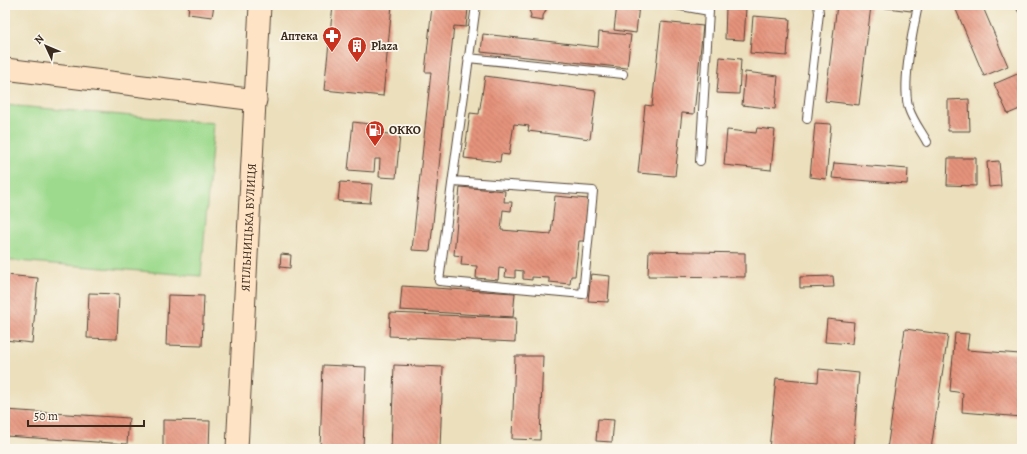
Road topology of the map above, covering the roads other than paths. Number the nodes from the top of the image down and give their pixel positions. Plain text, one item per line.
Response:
1 (260, 5) edge
2 (476, 5) edge
3 (676, 5) edge
4 (818, 5) edge
5 (918, 5) edge
6 (1020, 5) edge
7 (1022, 9) edge
8 (468, 58) junction
9 (5, 69) edge
10 (623, 74) dead end
11 (256, 100) junction
12 (806, 119) dead end
13 (927, 142) dead end
14 (700, 161) dead end
15 (453, 181) junction
16 (237, 449) edge

1 - 11 main road, ЯГІЛЬНИЦЬКА ВУЛИЦЯ
2 - 8 lane
3 - 14 lane
4 - 12 lane
5 - 13 lane
6 - 7 lane
8 - 10 lane
8 - 15 lane
9 - 11 main road
11 - 16 main road, ЯГІЛЬНИЦЬКА ВУЛИЦЯ
15 - 15 lane

